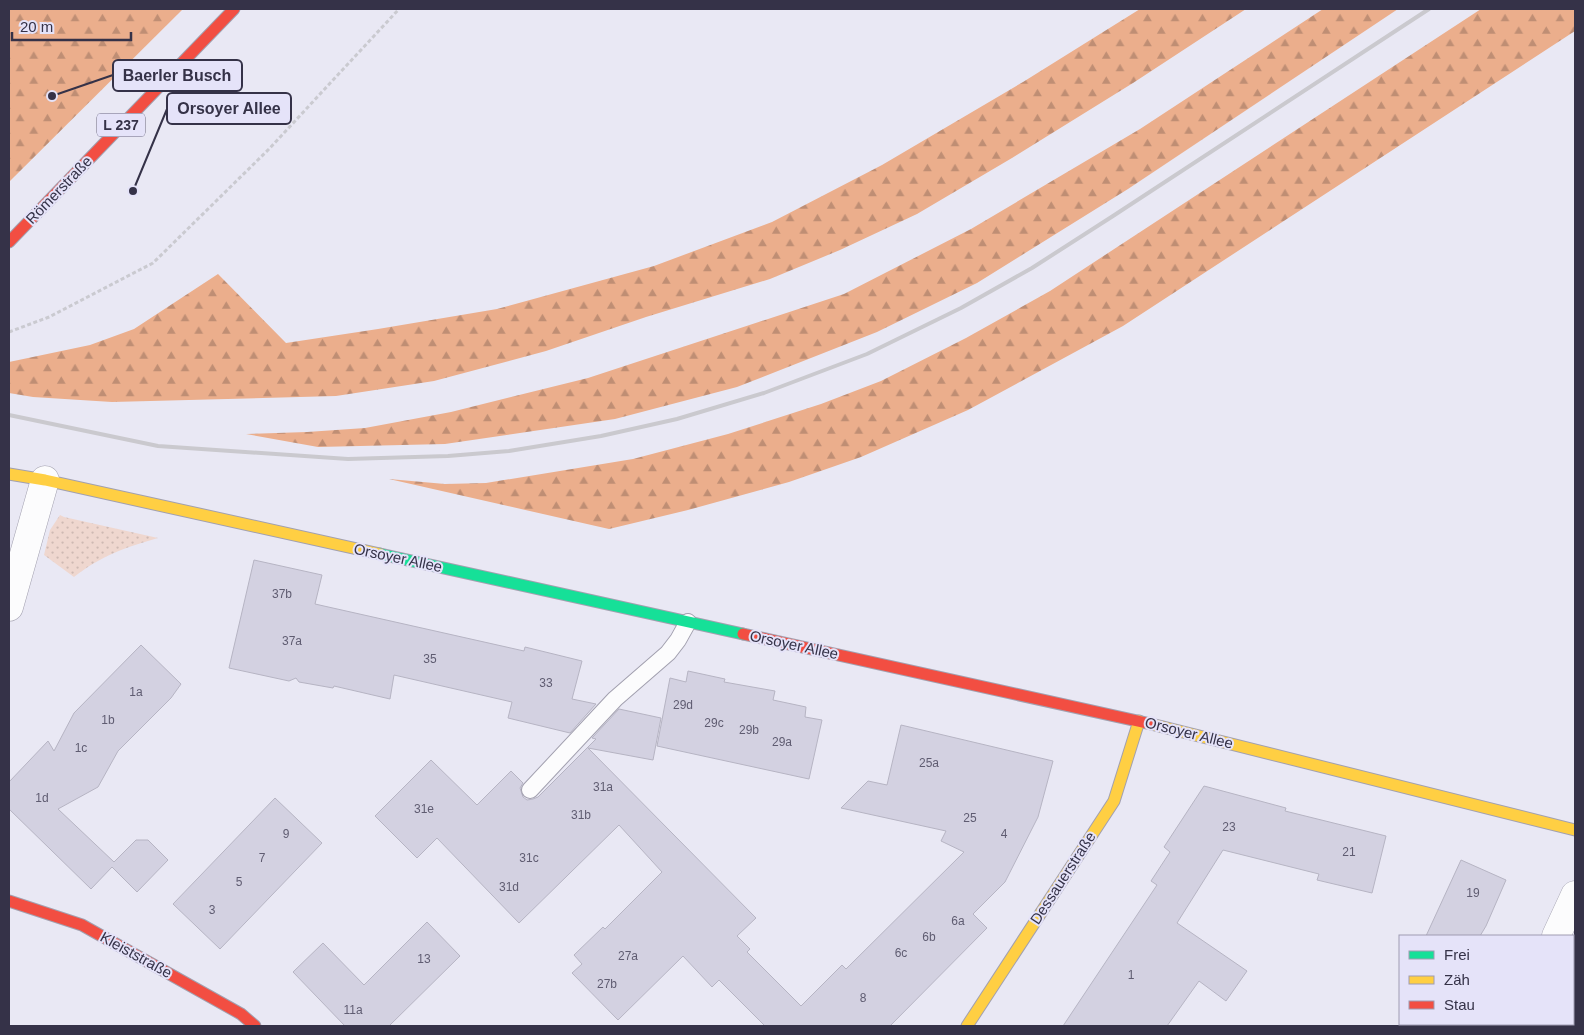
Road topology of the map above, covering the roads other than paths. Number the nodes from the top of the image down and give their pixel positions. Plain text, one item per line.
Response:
1 (234, 9) edge
2 (9, 242) edge
3 (9, 474) edge
4 (45, 480) junction
5 (9, 607) edge
6 (688, 622) junction
7 (1139, 721) junction
8 (530, 790) dead end
9 (1575, 830) edge
10 (1575, 895) edge
11 (9, 901) edge
12 (1556, 935) edge
13 (255, 1026) edge
14 (967, 1026) edge

1 - 2 street, Römerstraße / L 237
3 - 4 street, Orsoyer Allee
4 - 5 street
4 - 6 street, Orsoyer Allee
6 - 7 street, Orsoyer Allee
6 - 8 lane
7 - 9 street, Orsoyer Allee
7 - 14 street, Dessauerstraße
10 - 12 street
11 - 13 street, Kleiststraße

